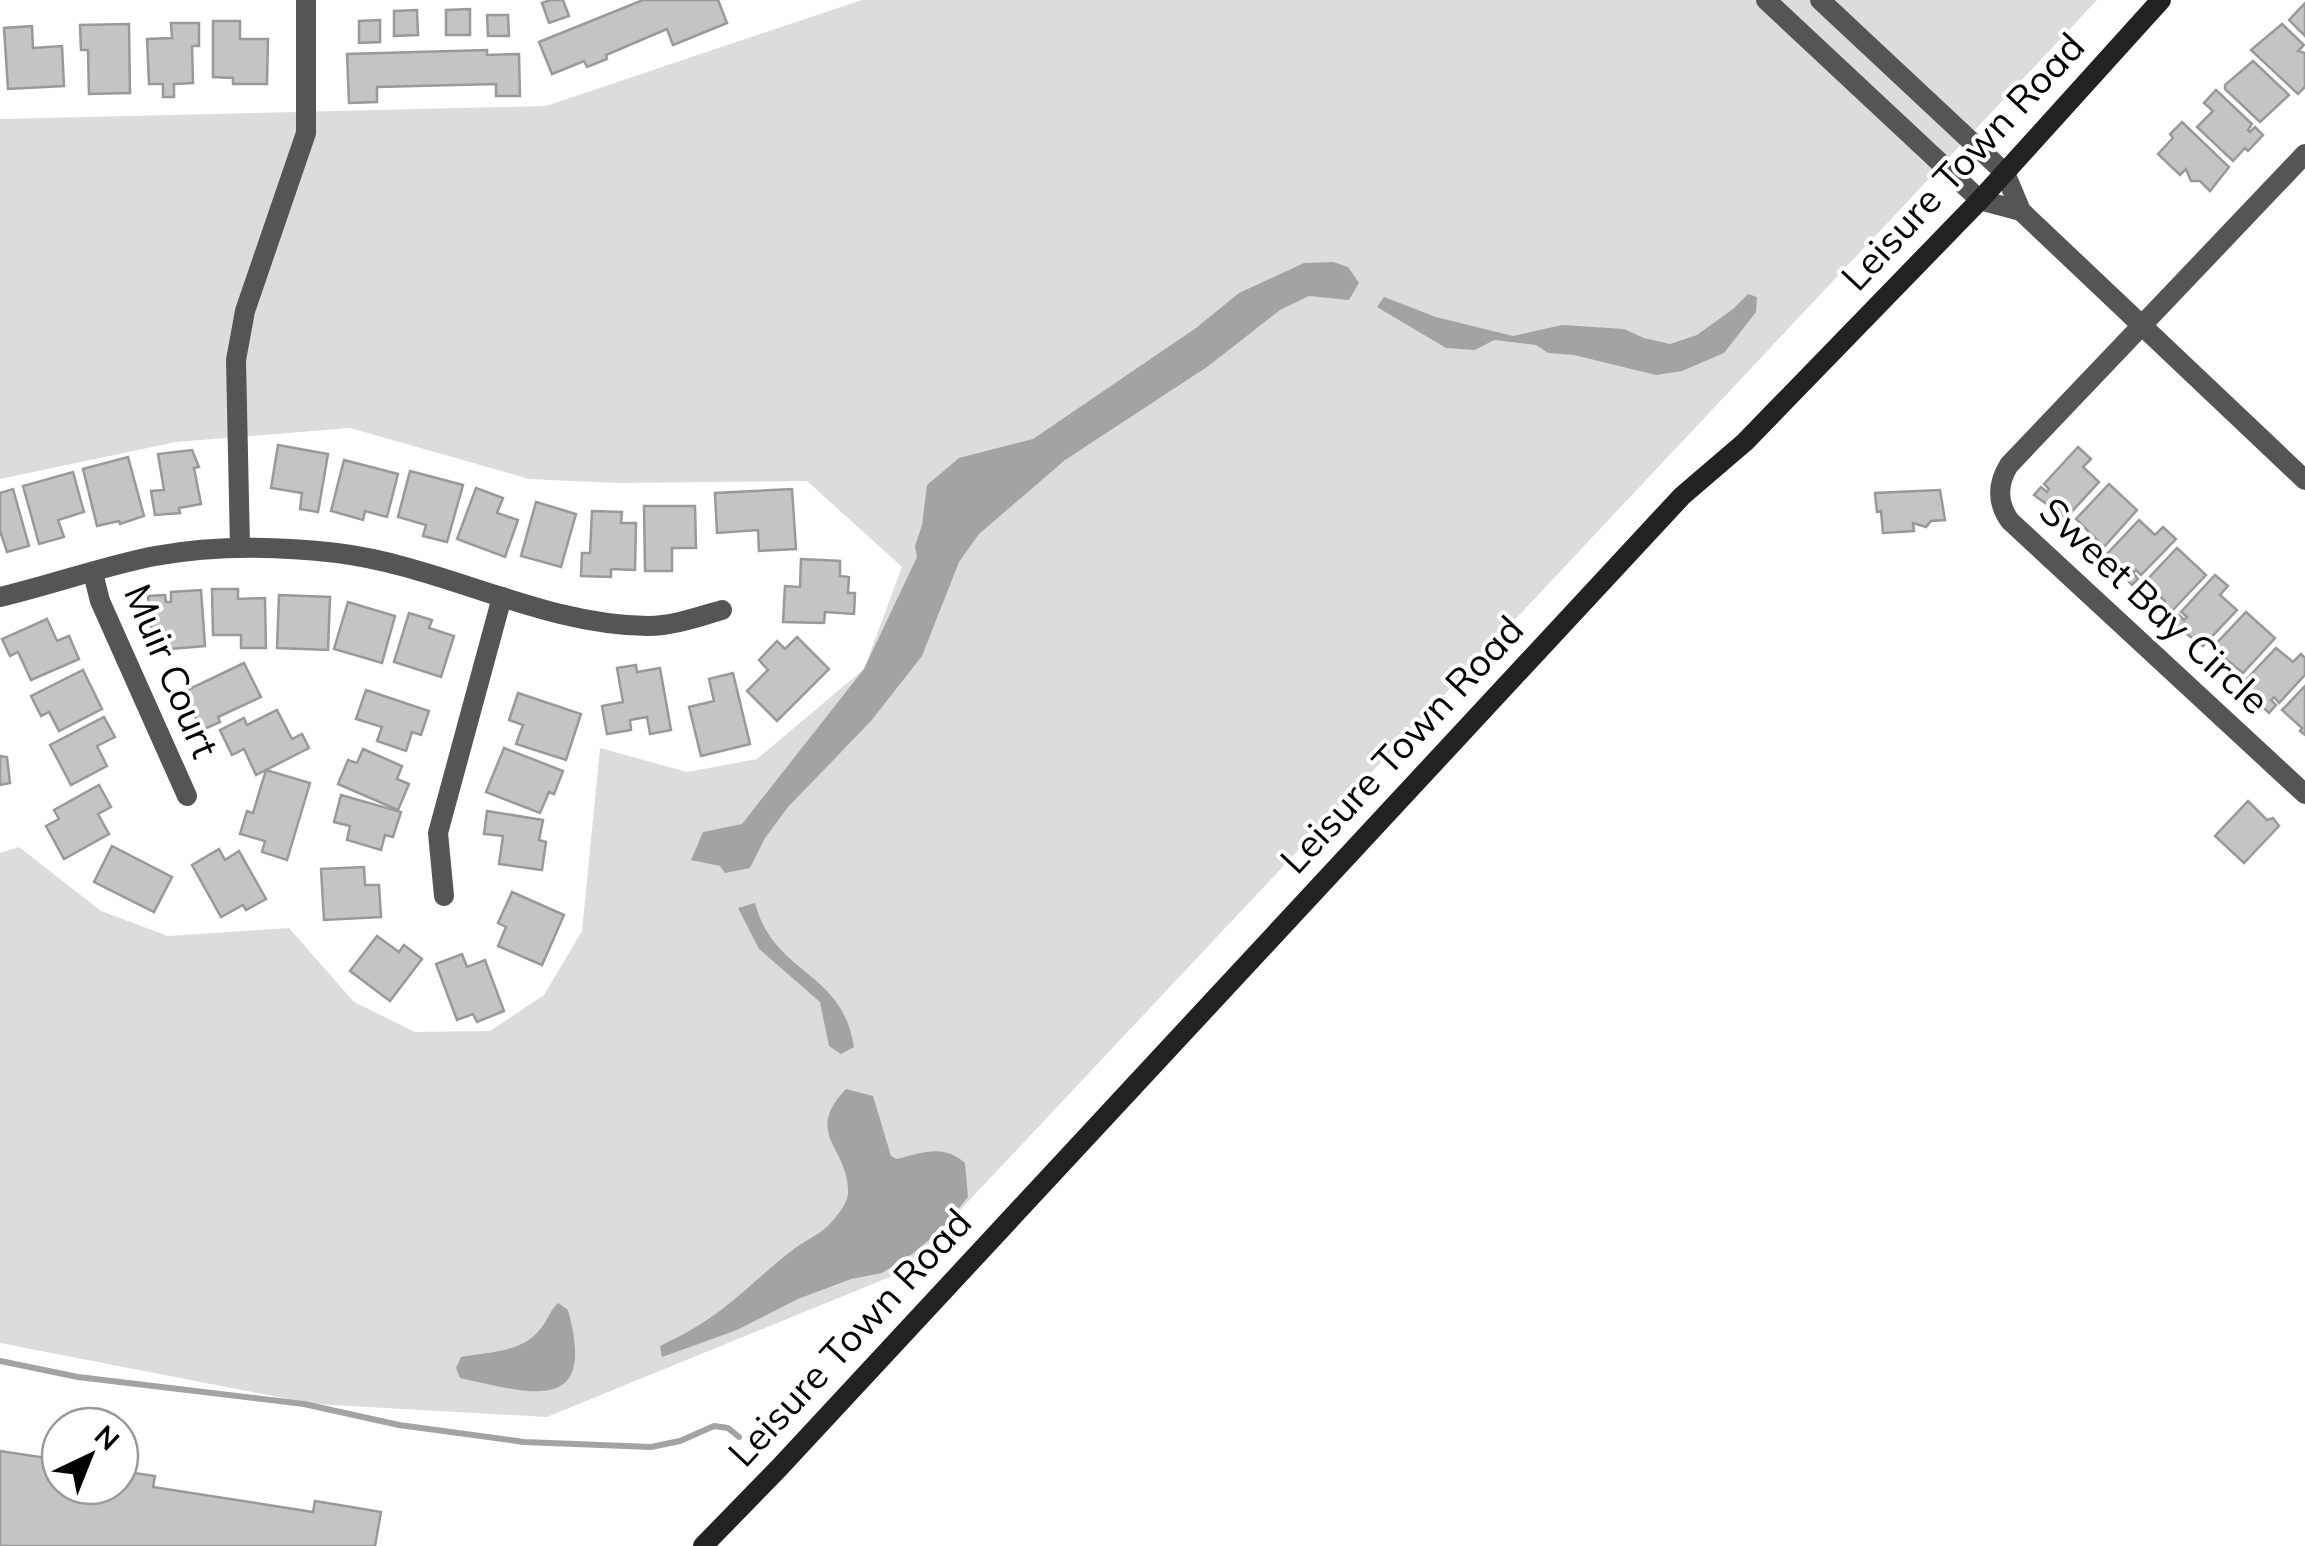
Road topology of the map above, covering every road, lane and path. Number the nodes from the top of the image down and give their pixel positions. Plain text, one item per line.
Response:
1 (306, 0) edge
2 (1766, 0) edge
3 (1820, 0) edge
4 (2160, 0) edge
5 (2305, 154) edge
6 (2005, 173) junction
7 (1980, 200) junction
8 (2020, 211) junction
9 (2145, 326) junction
10 (2305, 480) edge
11 (240, 547) junction
12 (94, 573) junction
13 (0, 596) edge
14 (502, 597) junction
15 (722, 610) dead end
16 (2305, 794) edge
17 (186, 796) dead end
18 (444, 896) dead end
19 (702, 1546) edge

1 - 11 street
2 - 7 street
3 - 6 street
4 - 6 main road, Leisure Town Road
5 - 9 street
6 - 7 main road, Leisure Town Road
6 - 8 street
7 - 8 street
7 - 19 main road, Leisure Town Road
8 - 9 street
9 - 10 street
9 - 16 street, Sweet Bay Circle
11 - 12 street
11 - 14 street
12 - 13 street
12 - 17 street, Muir Court
14 - 15 street
14 - 18 street

